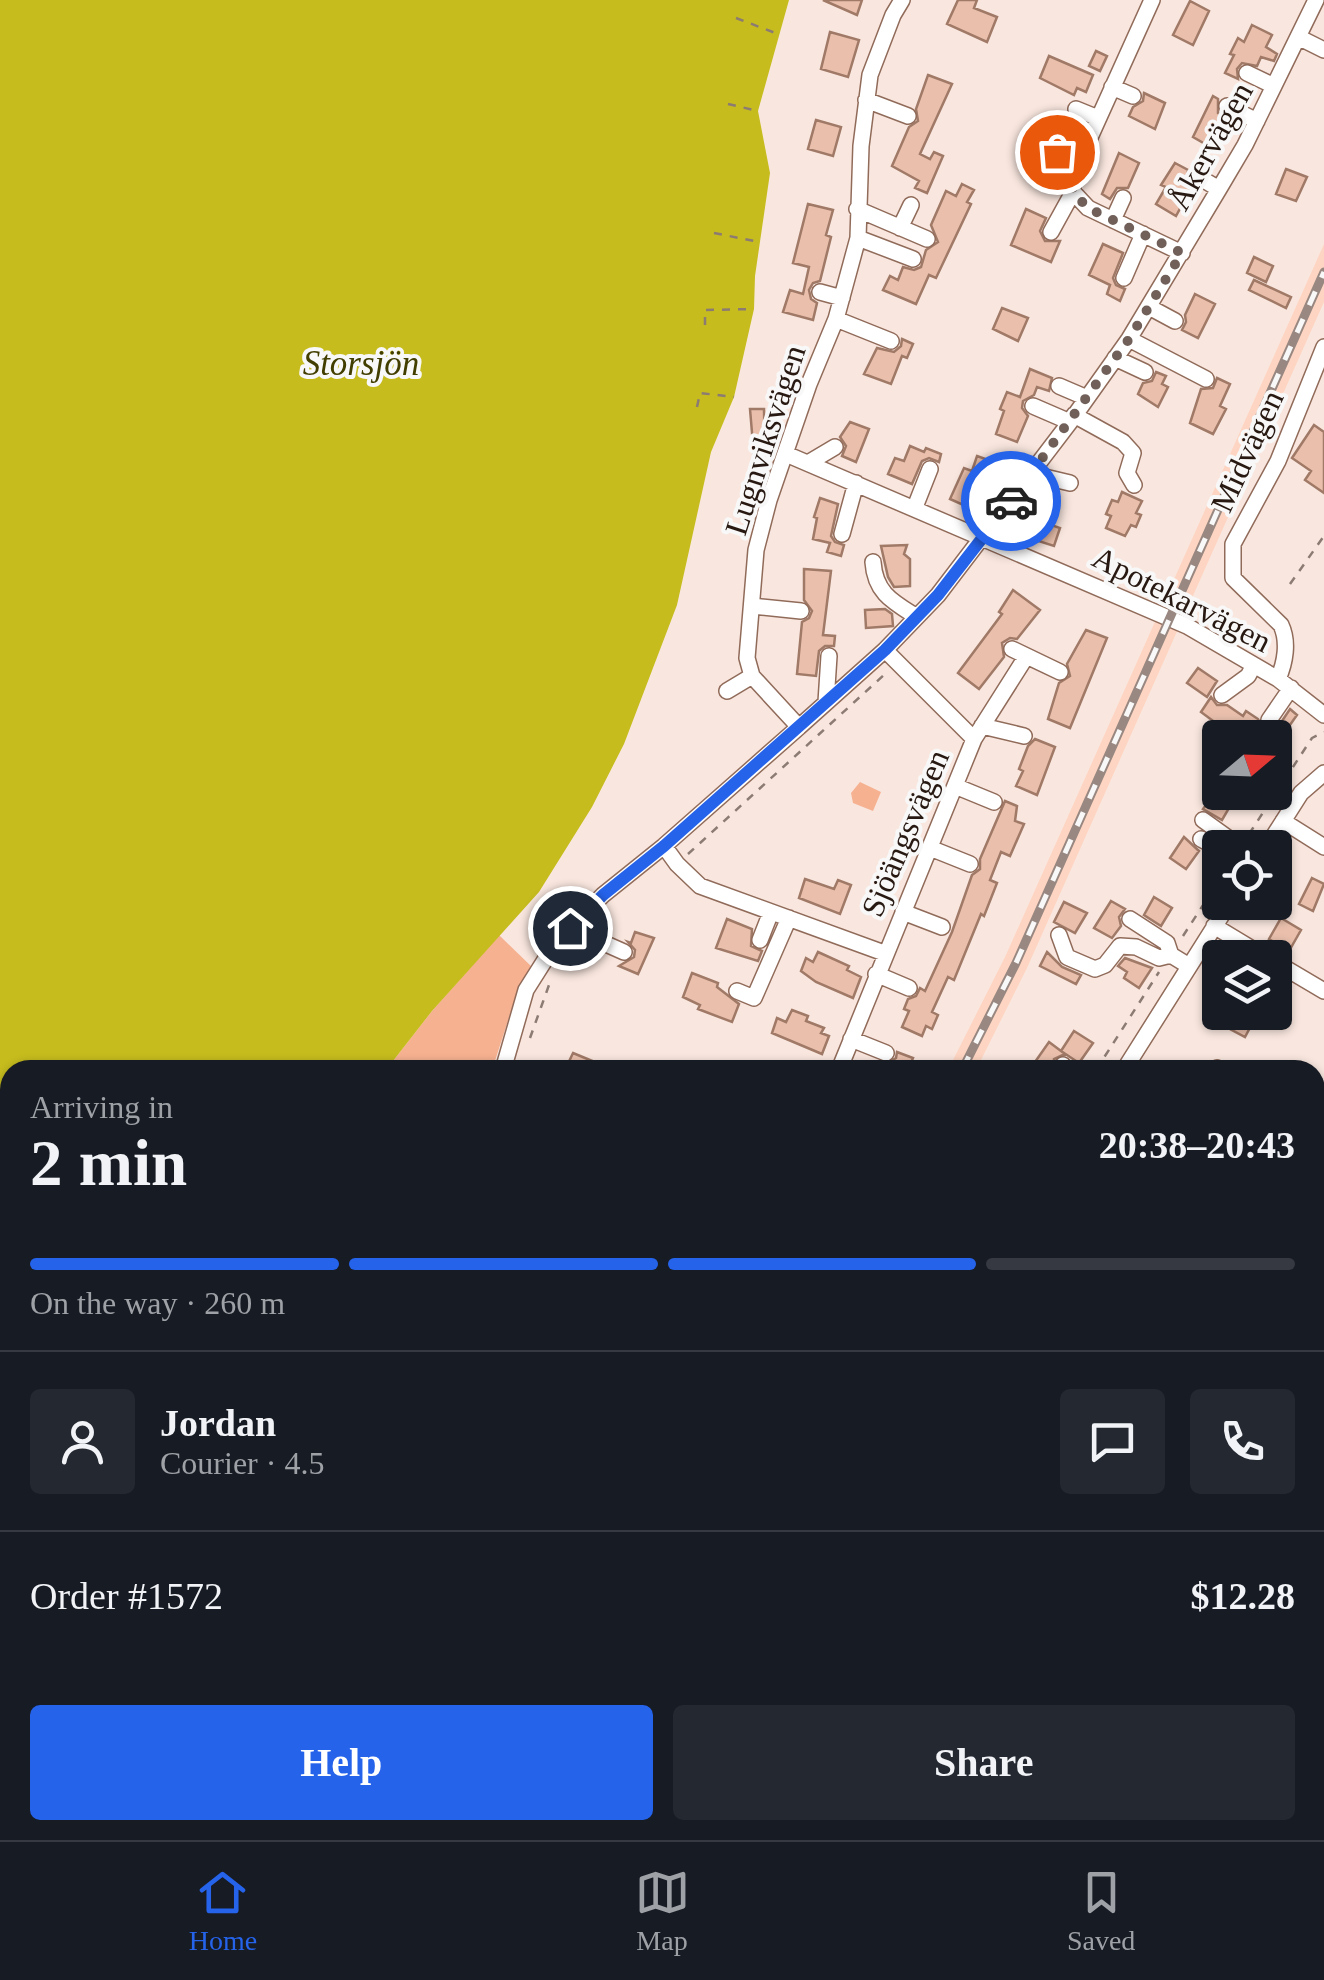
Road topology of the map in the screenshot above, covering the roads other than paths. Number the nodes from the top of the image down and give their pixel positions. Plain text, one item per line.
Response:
1 (880, 0) edge
2 (902, 0) edge
3 (1152, 0) edge
4 (1318, 4) edge
5 (892, 14) junction
6 (1298, 37) junction
7 (862, 40) dead end
8 (880, 48) junction
9 (1324, 50) edge
10 (1247, 73) dead end
11 (1274, 86) junction
12 (1112, 87) junction
13 (1133, 96) dead end
14 (866, 100) junction
15 (1227, 106) dead end
16 (1076, 109) dead end
17 (908, 116) dead end
18 (1098, 118) junction
19 (1257, 121) junction
20 (1057, 152) dead end
21 (1078, 162) junction
22 (1196, 176) dead end
23 (1220, 189) junction
24 (1073, 192) junction
25 (1123, 198) dead end
26 (910, 205) dead end
27 (857, 208) junction
28 (1113, 220) junction
29 (900, 228) junction
30 (1051, 232) dead end
31 (1143, 234) junction
32 (858, 238) junction
33 (927, 239) dead end
34 (1182, 253) junction
35 (912, 259) dead end
36 (1124, 278) dead end
37 (820, 292) dead end
38 (842, 298) junction
39 (1149, 307) junction
40 (836, 320) junction
41 (1175, 321) dead end
42 (1129, 339) junction
43 (890, 342) dead end
44 (1324, 347) edge
45 (1116, 358) junction
46 (1145, 372) dead end
47 (1206, 379) dead end
48 (1058, 386) dead end
49 (1087, 398) junction
50 (1033, 406) dead end
51 (1072, 419) junction
52 (834, 447) dead end
53 (786, 454) junction
54 (808, 463) junction
55 (930, 469) dead end
56 (990, 474) dead end
57 (1032, 474) junction
58 (856, 482) junction
59 (1070, 483) dead end
60 (1134, 485) dead end
61 (1021, 489) junction
62 (915, 507) junction
63 (842, 534) dead end
64 (983, 536) junction
65 (874, 562) dead end
66 (752, 606) junction
67 (801, 610) dead end
68 (917, 617) junction
69 (829, 656) dead end
70 (891, 656) junction
71 (1254, 664) junction
72 (1060, 672) dead end
73 (752, 676) junction
74 (1285, 683) junction
75 (727, 691) dead end
76 (1222, 695) dead end
77 (826, 702) junction
78 (1324, 715) edge
79 (1269, 720) dead end
80 (798, 726) junction
81 (978, 732) junction
82 (1024, 736) dead end
83 (1324, 772) edge
84 (956, 786) junction
85 (994, 802) dead end
86 (1203, 820) dead end
87 (1283, 821) junction
88 (1217, 830) edge
89 (1277, 830) edge
90 (664, 846) junction
91 (1324, 846) edge
92 (930, 848) junction
93 (970, 864) dead end
94 (772, 912) junction
95 (902, 912) junction
96 (789, 918) junction
97 (1130, 920) dead end
98 (1218, 920) edge
99 (1214, 926) junction
100 (942, 927) dead end
101 (570, 928) junction
102 (1060, 936) dead end
103 (760, 940) dead end
104 (1237, 940) edge
105 (624, 952) dead end
106 (884, 953) junction
107 (1171, 955) junction
108 (1189, 966) junction
109 (1292, 972) edge
110 (876, 974) junction
111 (909, 988) dead end
112 (736, 991) dead end
113 (1324, 991) edge
114 (851, 1039) junction
115 (886, 1052) dead end
116 (505, 1060) edge
117 (843, 1060) edge
118 (1130, 1060) edge

1 - 5 street
2 - 5 street, Lugnviksvägen
3 - 12 street
4 - 6 street, Åkervägen
5 - 8 street, Lugnviksvägen
6 - 9 street
6 - 11 street, Åkervägen
7 - 8 street
8 - 14 street, Lugnviksvägen
10 - 11 street
11 - 19 street, Åkervägen
12 - 13 street
12 - 18 street
14 - 17 street
14 - 27 street, Lugnviksvägen
15 - 19 street
16 - 18 street
18 - 21 street
19 - 23 street, Åkervägen
20 - 21 street
21 - 24 street
22 - 23 street
23 - 34 street, Åkervägen
24 - 28 street
24 - 30 street
25 - 28 street
26 - 29 street
27 - 29 street
27 - 32 street, Lugnviksvägen
28 - 31 street
29 - 33 street
31 - 34 street
31 - 36 street
32 - 35 street
32 - 38 street, Lugnviksvägen
34 - 39 street, Åkervägen
37 - 38 street
38 - 40 street, Lugnviksvägen
39 - 41 street
39 - 42 street, Åkervägen
40 - 43 street
40 - 53 street, Lugnviksvägen
42 - 45 street, Åkervägen
42 - 47 street
44 - 74 street, Midvägen
45 - 46 street
45 - 49 street, Åkervägen
48 - 49 street
49 - 51 street, Åkervägen
50 - 51 street
51 - 57 street, Åkervägen
51 - 60 street
52 - 54 street
53 - 54 street, Apotekarvägen
53 - 66 street, Lugnviksvägen
54 - 58 street, Apotekarvägen
55 - 62 street
56 - 61 street
57 - 59 street
57 - 61 street, Åkervägen
58 - 62 street, Apotekarvägen
58 - 63 street
61 - 64 street, Åkervägen
62 - 64 street, Apotekarvägen
64 - 68 street, Åkervägen
64 - 71 street, Apotekarvägen
65 - 68 street
66 - 67 street
66 - 73 street, Lugnviksvägen
68 - 70 street, Åkervägen
69 - 77 street
70 - 77 street, Åkervägen
70 - 81 street, Sjöängsvägen
71 - 74 street, Apotekarvägen
71 - 76 street
72 - 81 street
73 - 75 street
73 - 80 street
74 - 78 street, Apotekarvägen
74 - 79 street
77 - 80 street, Åkervägen
80 - 90 street
81 - 82 street
81 - 84 street, Sjöängsvägen
83 - 87 street
84 - 85 street
84 - 92 street, Sjöängsvägen
86 - 88 street
87 - 89 street
87 - 91 street
90 - 94 street
90 - 101 street
92 - 93 street
92 - 95 street, Sjöängsvägen
94 - 96 street
94 - 103 street
95 - 100 street
95 - 106 street, Sjöängsvägen
96 - 106 street
96 - 112 street
97 - 107 street
98 - 99 street
99 - 104 street
99 - 108 street
101 - 105 street
101 - 116 street
102 - 107 street
106 - 110 street, Sjöängsvägen
107 - 108 street
108 - 118 street
109 - 113 street
110 - 111 street
110 - 114 street, Sjöängsvägen
114 - 115 street
114 - 117 street, Sjöängsvägen

